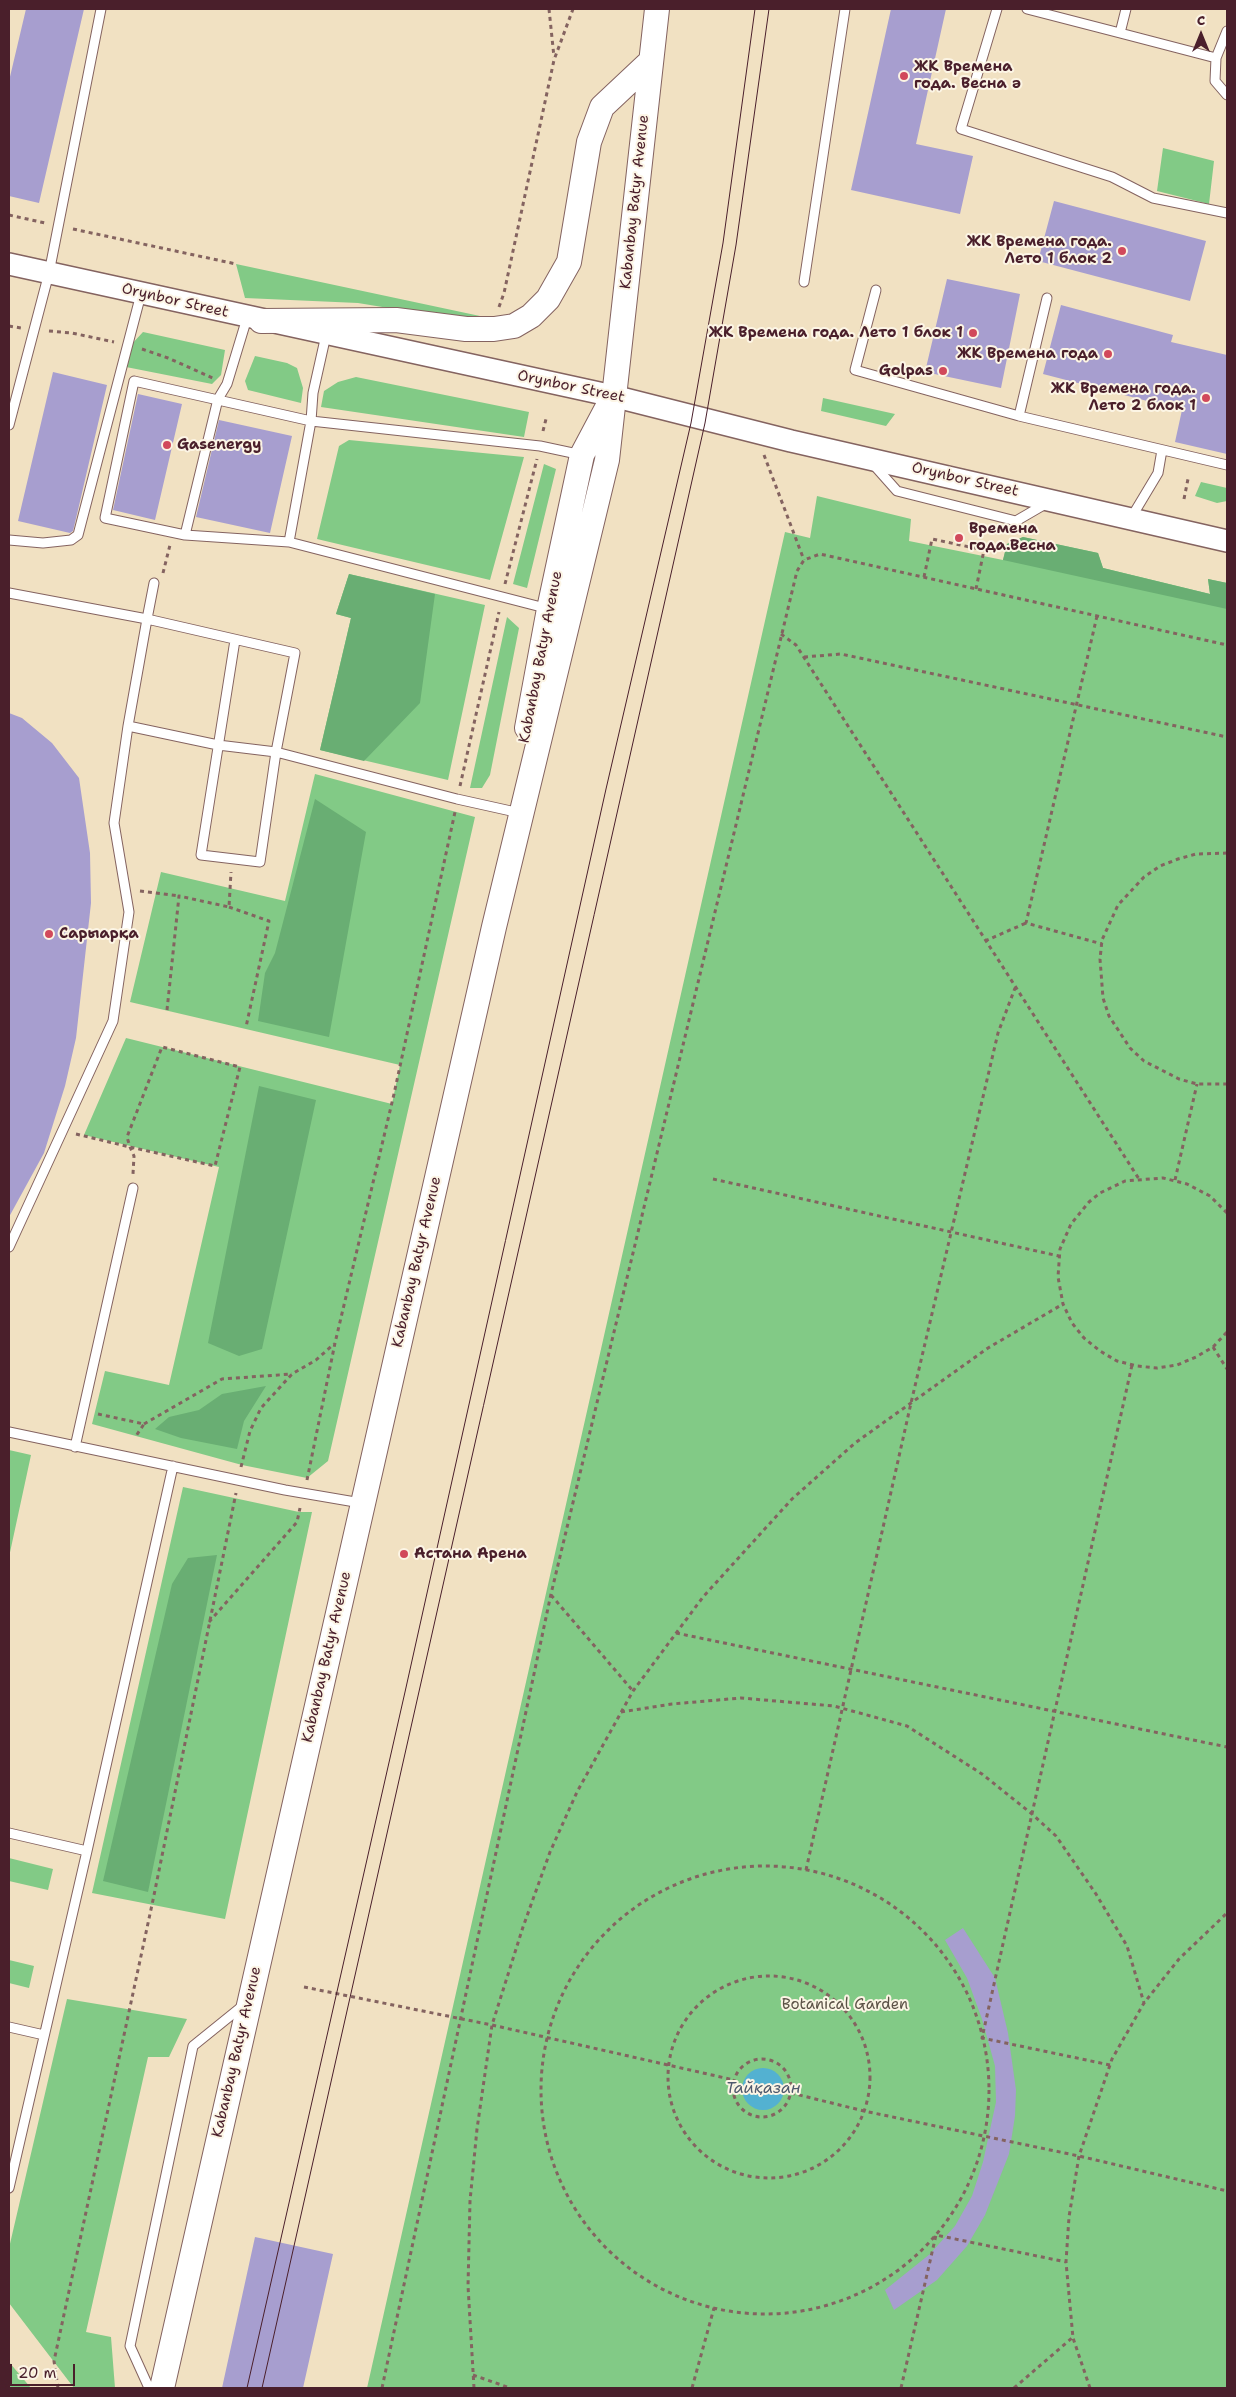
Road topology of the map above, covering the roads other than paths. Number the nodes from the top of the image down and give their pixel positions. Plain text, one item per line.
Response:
1 (101, 9) edge
2 (657, 9) edge
3 (845, 9) edge
4 (997, 9) edge
5 (1027, 9) edge
6 (1126, 9) edge
7 (1227, 30) edge
8 (1120, 33) junction
9 (1216, 58) junction
10 (651, 61) junction
11 (1227, 95) edge
12 (1227, 213) edge
13 (9, 264) edge
14 (49, 273) junction
15 (804, 282) dead end
16 (876, 290) dead end
17 (141, 294) junction
18 (1046, 298) dead end
19 (254, 319) junction
20 (326, 334) junction
21 (613, 396) junction
22 (218, 399) junction
23 (1019, 416) junction
24 (311, 421) junction
25 (9, 425) edge
26 (1162, 450) junction
27 (582, 455) junction
28 (1227, 465) edge
29 (1130, 518) junction
30 (1227, 532) edge
31 (1199, 534) junction
32 (185, 535) junction
33 (9, 540) edge
34 (1227, 541) edge
35 (289, 542) junction
36 (1227, 546) edge
37 (154, 582) road end
38 (9, 593) edge
39 (549, 609) junction
40 (147, 620) junction
41 (235, 640) junction
42 (128, 726) junction
43 (218, 745) junction
44 (276, 752) junction
45 (511, 811) junction
46 (494, 927) junction
47 (132, 1188) road end
48 (9, 1247) edge
49 (9, 1432) edge
50 (75, 1447) junction
51 (173, 1466) junction
52 (362, 1503) junction
53 (9, 1833) edge
54 (87, 1851) junction
55 (249, 2000) junction
56 (9, 2026) edge
57 (44, 2034) junction
58 (9, 2188) edge
59 (150, 2388) edge
60 (162, 2388) edge

1 - 14 lane
2 - 10 main road, Kabanbay Batyr Avenue
3 - 15 lane
4 - 12 lane
5 - 8 lane
6 - 8 lane
7 - 9 lane
8 - 9 lane
9 - 11 lane
10 - 19 main road
10 - 21 main road, Kabanbay Batyr Avenue
13 - 14 street, Orynbor Street
14 - 17 street, Orynbor Street
14 - 25 lane
16 - 23 lane
17 - 19 street, Orynbor Street
17 - 33 lane
18 - 23 lane
19 - 20 street, Orynbor Street
19 - 22 lane
20 - 21 street, Orynbor Street
20 - 24 lane
21 - 27 main road, Kabanbay Batyr Avenue
21 - 29 street, Orynbor Street
21 - 46 main road, Kabanbay Batyr Avenue
22 - 24 lane
22 - 32 lane
22 - 32 lane
23 - 26 lane
24 - 27 lane
24 - 35 lane
26 - 28 lane
26 - 29 lane
27 - 39 main road, Kabanbay Batyr Avenue
29 - 31 street, Orynbor Street
29 - 36 street, Orynbor Street
30 - 31 lane
31 - 34 street, Orynbor Street
32 - 35 lane
35 - 39 lane
37 - 40 lane
38 - 40 lane
39 - 45 main road, Kabanbay Batyr Avenue
40 - 41 lane
40 - 42 lane
41 - 43 lane
41 - 44 lane
42 - 43 lane
42 - 48 lane
43 - 44 lane
43 - 44 lane
44 - 45 lane
45 - 46 main road, Kabanbay Batyr Avenue
46 - 52 main road, Kabanbay Batyr Avenue
47 - 50 lane
49 - 50 lane
50 - 51 lane
51 - 52 lane
51 - 54 lane
52 - 55 main road, Kabanbay Batyr Avenue
53 - 54 lane
54 - 57 lane
55 - 59 lane
55 - 60 main road, Kabanbay Batyr Avenue
56 - 57 lane
57 - 58 lane

